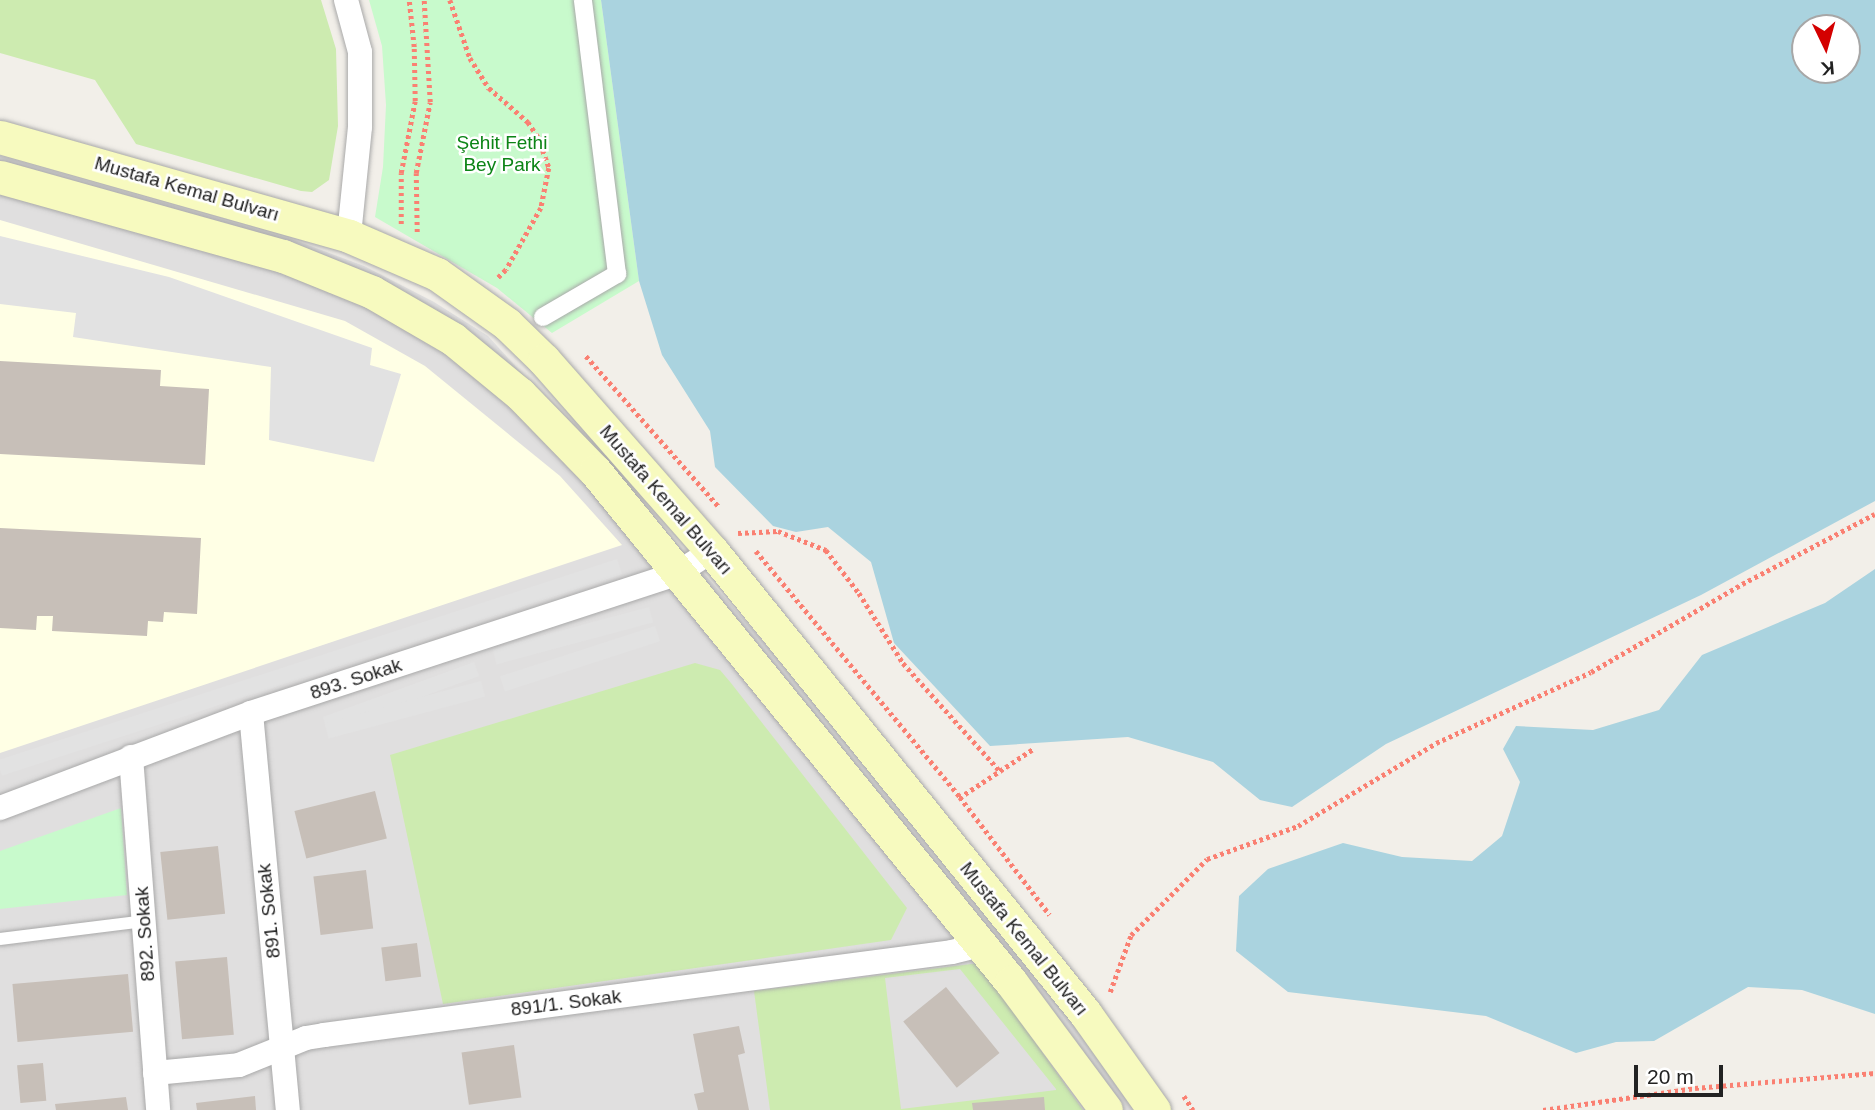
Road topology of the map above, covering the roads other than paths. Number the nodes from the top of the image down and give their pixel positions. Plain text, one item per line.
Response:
1 (346, 0) edge
2 (583, 0) edge
3 (0, 137) edge
4 (0, 177) edge
5 (349, 236) junction
6 (543, 317) dead end
7 (720, 543) junction
8 (676, 574) junction
9 (251, 713) junction
10 (131, 757) junction
11 (0, 808) edge
12 (144, 921) junction
13 (0, 939) edge
14 (980, 945) junction
15 (284, 1048) junction
16 (155, 1073) junction
17 (158, 1110) edge
18 (288, 1110) edge
19 (1106, 1110) edge
20 (1154, 1110) edge

1 - 5 street
2 - 6 street
3 - 5 main road, Mustafa Kemal Bulvarı
4 - 8 main road, Mustafa Kemal Bulvarı
5 - 7 main road, Mustafa Kemal Bulvarı
7 - 8 street, 893. Sokak
7 - 20 main road, Mustafa Kemal Bulvarı
8 - 9 street, 893. Sokak
8 - 14 main road, Mustafa Kemal Bulvarı
9 - 10 street, 893. Sokak
9 - 15 street, 891. Sokak
10 - 11 street, 893. Sokak
10 - 12 street, 892. Sokak
12 - 13 lane
12 - 16 street, 892. Sokak
14 - 15 street, 891/1. Sokak
14 - 19 main road, Mustafa Kemal Bulvarı
15 - 16 street, 891/1. Sokak
15 - 18 street, 891. Sokak
16 - 17 street, 892. Sokak

